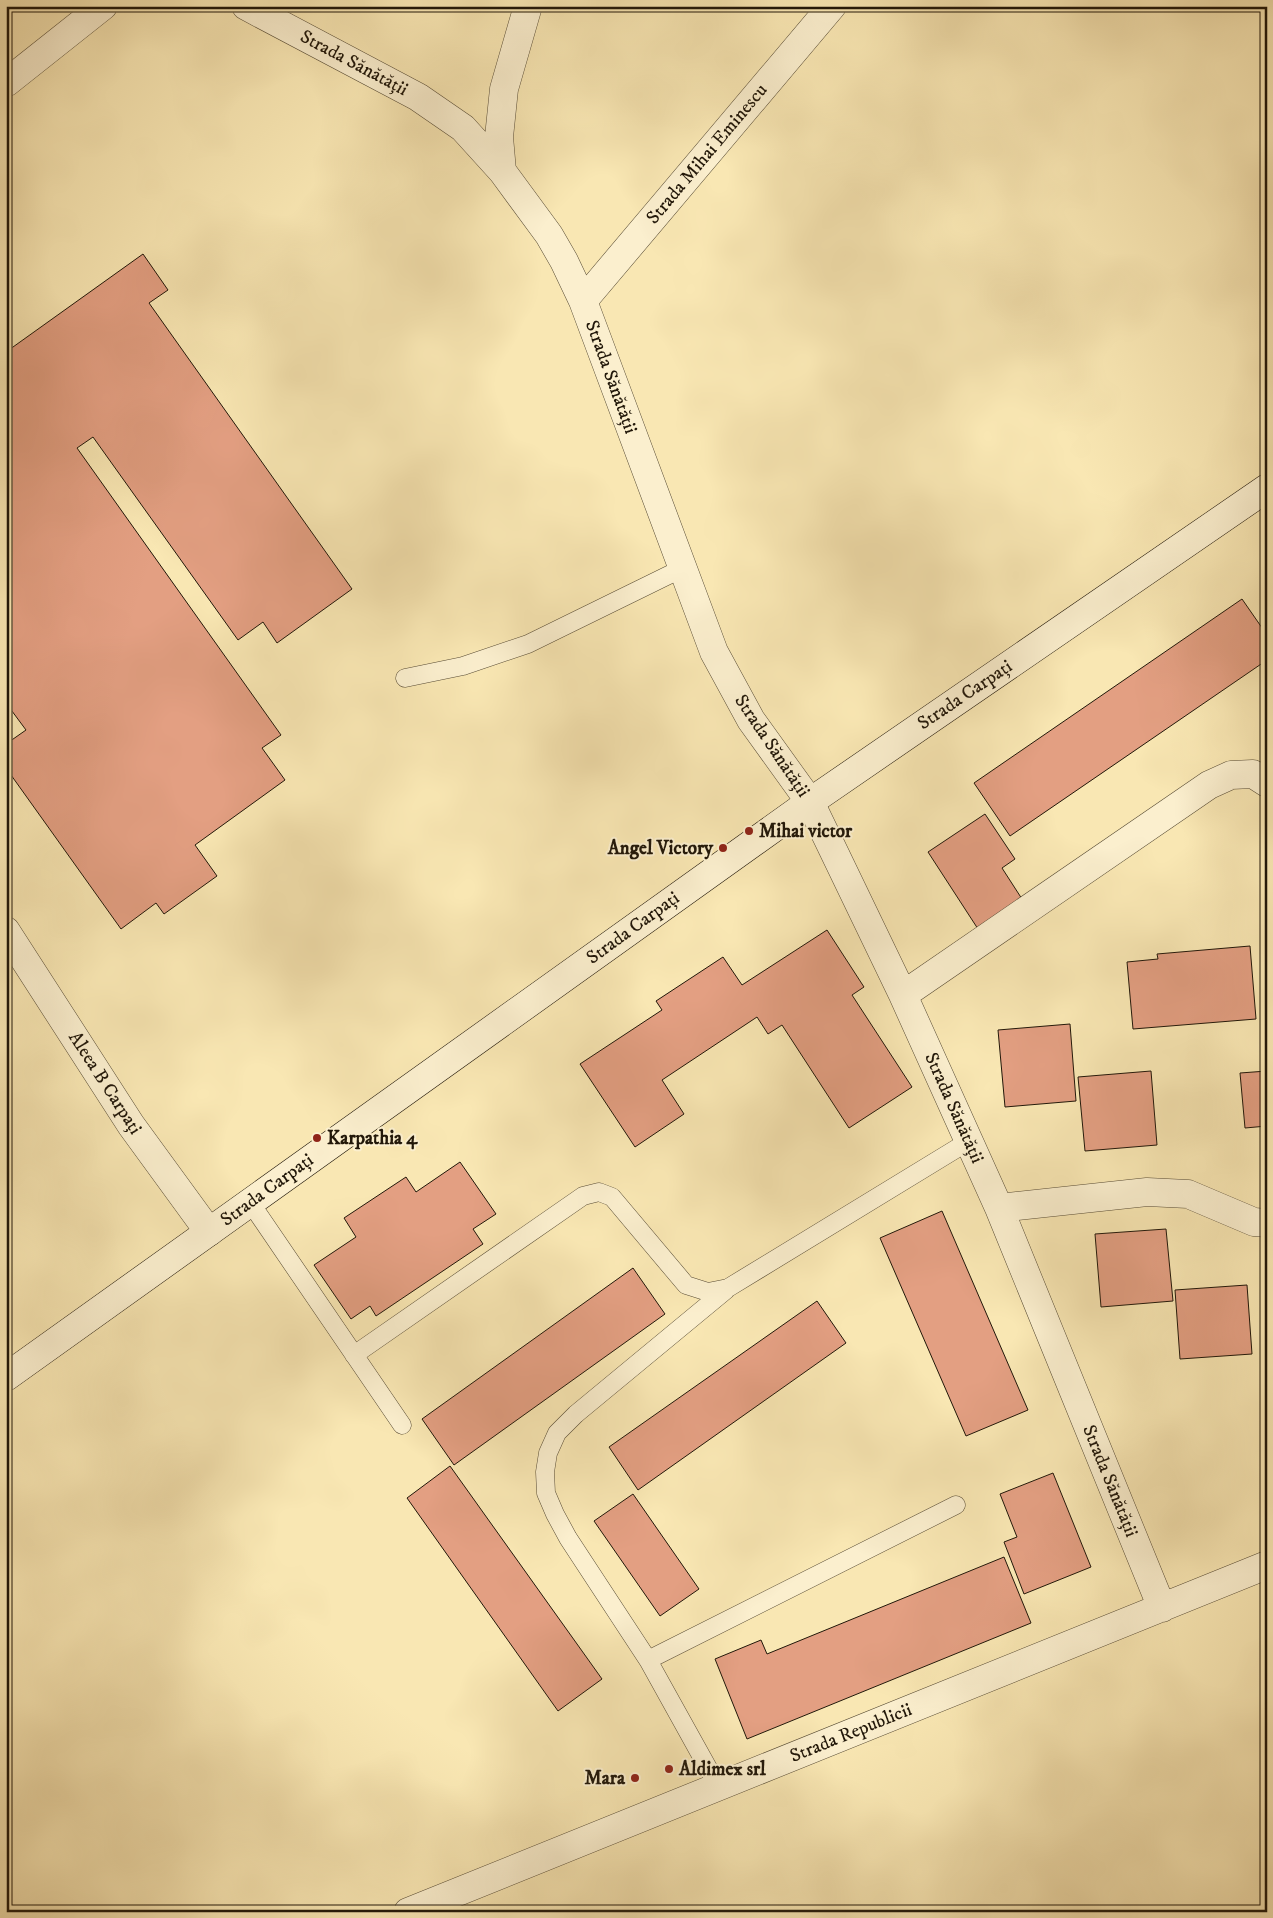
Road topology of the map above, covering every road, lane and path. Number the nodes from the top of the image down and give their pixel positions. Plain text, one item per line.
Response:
1 (103, 6) edge
2 (246, 6) edge
3 (528, 6) edge
4 (832, 6) edge
5 (6, 83) edge
6 (502, 171) junction
7 (583, 301) junction
8 (1267, 488) edge
9 (683, 568) junction
10 (405, 678) dead end
11 (1267, 783) edge
12 (810, 802) junction
13 (6, 931) edge
14 (903, 995) junction
15 (969, 1141) junction
16 (250, 1202) junction
17 (998, 1208) junction
18 (1267, 1223) edge
19 (209, 1232) junction
20 (728, 1288) junction
21 (354, 1355) junction
22 (6, 1377) edge
23 (402, 1425) dead end
24 (956, 1505) dead end
25 (1267, 1565) edge
26 (1162, 1608) junction
27 (648, 1660) junction
28 (718, 1786) junction
29 (450, 1904) edge
30 (408, 1912) edge

1 - 5 street
2 - 6 street, Strada Sănătății
3 - 6 street
4 - 7 street, Strada Mihai Eminescu
6 - 7 street, Strada Sănătății
7 - 9 street, Strada Sănătății
8 - 12 street, Strada Carpați
9 - 10 lane
9 - 12 street, Strada Sănătății
11 - 14 street
12 - 14 street, Strada Sănătății
12 - 16 street, Strada Carpați
13 - 19 street, Aleea B Carpați
14 - 15 street, Strada Sănătății
15 - 17 street, Strada Sănătății
15 - 20 lane
16 - 19 street, Strada Carpați
16 - 21 lane
17 - 18 street
17 - 26 street, Strada Sănătății
19 - 22 street, Strada Carpați
20 - 21 lane
20 - 27 lane
21 - 23 lane
24 - 27 lane
25 - 26 street, Strada Republicii
26 - 28 street, Strada Republicii
27 - 28 lane
28 - 29 street, Strada Republicii
29 - 30 street, Strada Republicii

